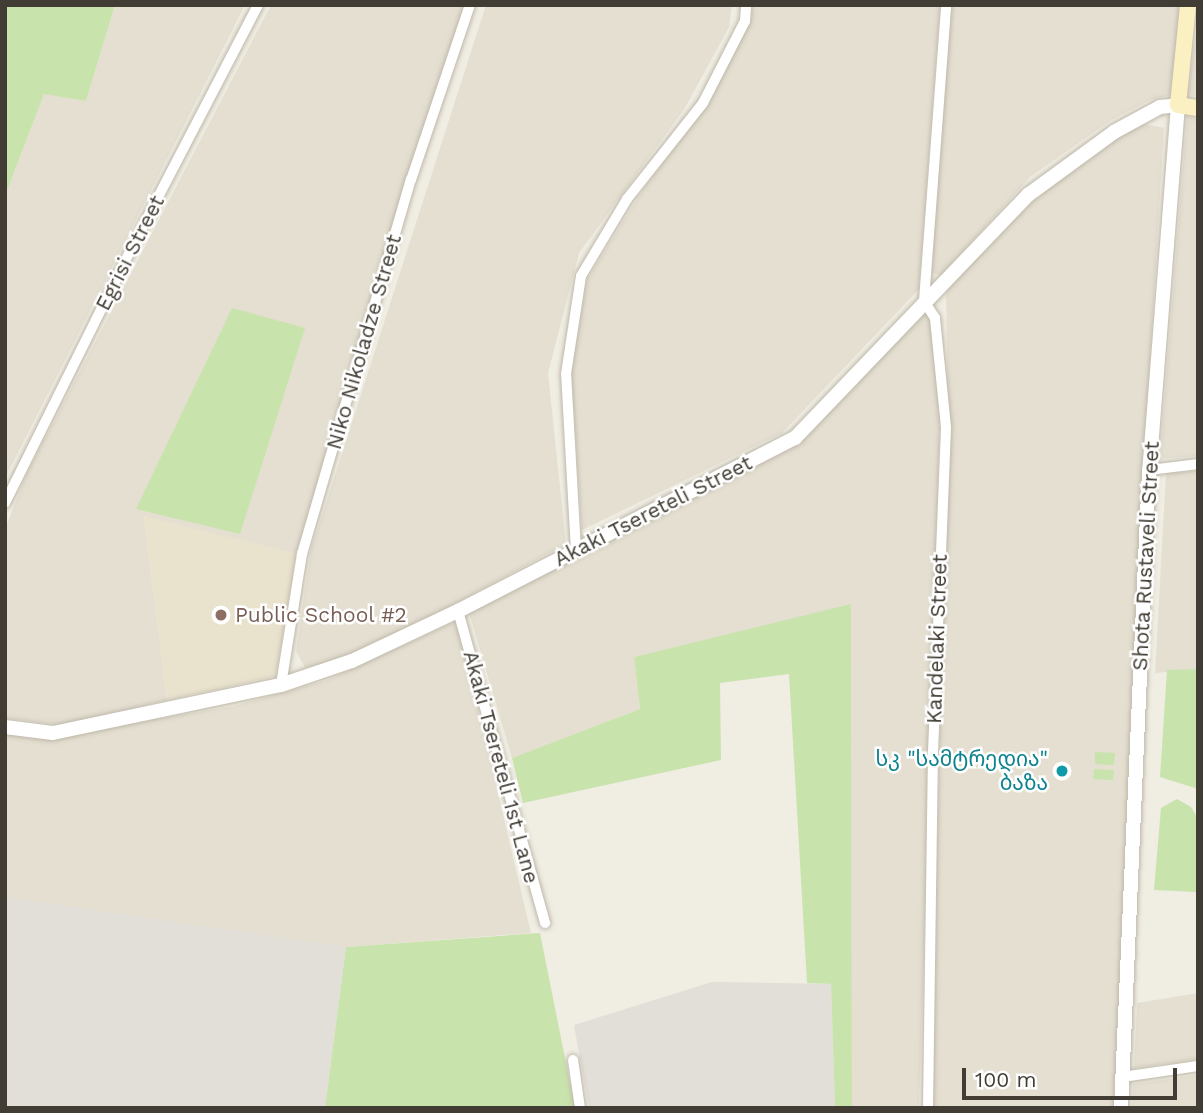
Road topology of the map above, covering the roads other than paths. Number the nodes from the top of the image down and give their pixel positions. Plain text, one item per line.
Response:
1 (258, 5) edge
2 (470, 5) edge
3 (746, 5) edge
4 (946, 5) edge
5 (1188, 5) edge
6 (1178, 105) junction
7 (1198, 108) edge
8 (924, 301) junction
9 (1198, 464) edge
10 (1149, 470) junction
11 (5, 503) edge
12 (576, 551) junction
13 (458, 611) junction
14 (281, 685) junction
15 (5, 727) edge
16 (545, 923) dead end
17 (573, 1060) dead end
18 (1198, 1066) edge
19 (1122, 1077) junction
20 (580, 1108) edge
21 (928, 1108) edge
22 (1121, 1108) edge

1 - 11 street, Egrisi Street
2 - 14 street, Niko Nikoladze Street
3 - 12 street
4 - 8 street
5 - 6 main road, Shota Rustaveli Street
6 - 7 main road, Akaki Tsereteli Street
6 - 8 street, Akaki Tsereteli Street
6 - 10 street, Shota Rustaveli Street
8 - 12 street, Akaki Tsereteli Street
8 - 21 street, Kandelaki Street
9 - 10 street
10 - 19 street, Shota Rustaveli Street
12 - 13 street, Akaki Tsereteli Street
13 - 14 street, Akaki Tsereteli Street
13 - 16 street, Akaki Tsereteli 1st Lane
14 - 15 street, Akaki Tsereteli Street
17 - 20 street
18 - 19 street
19 - 22 street, Shota Rustaveli Street

